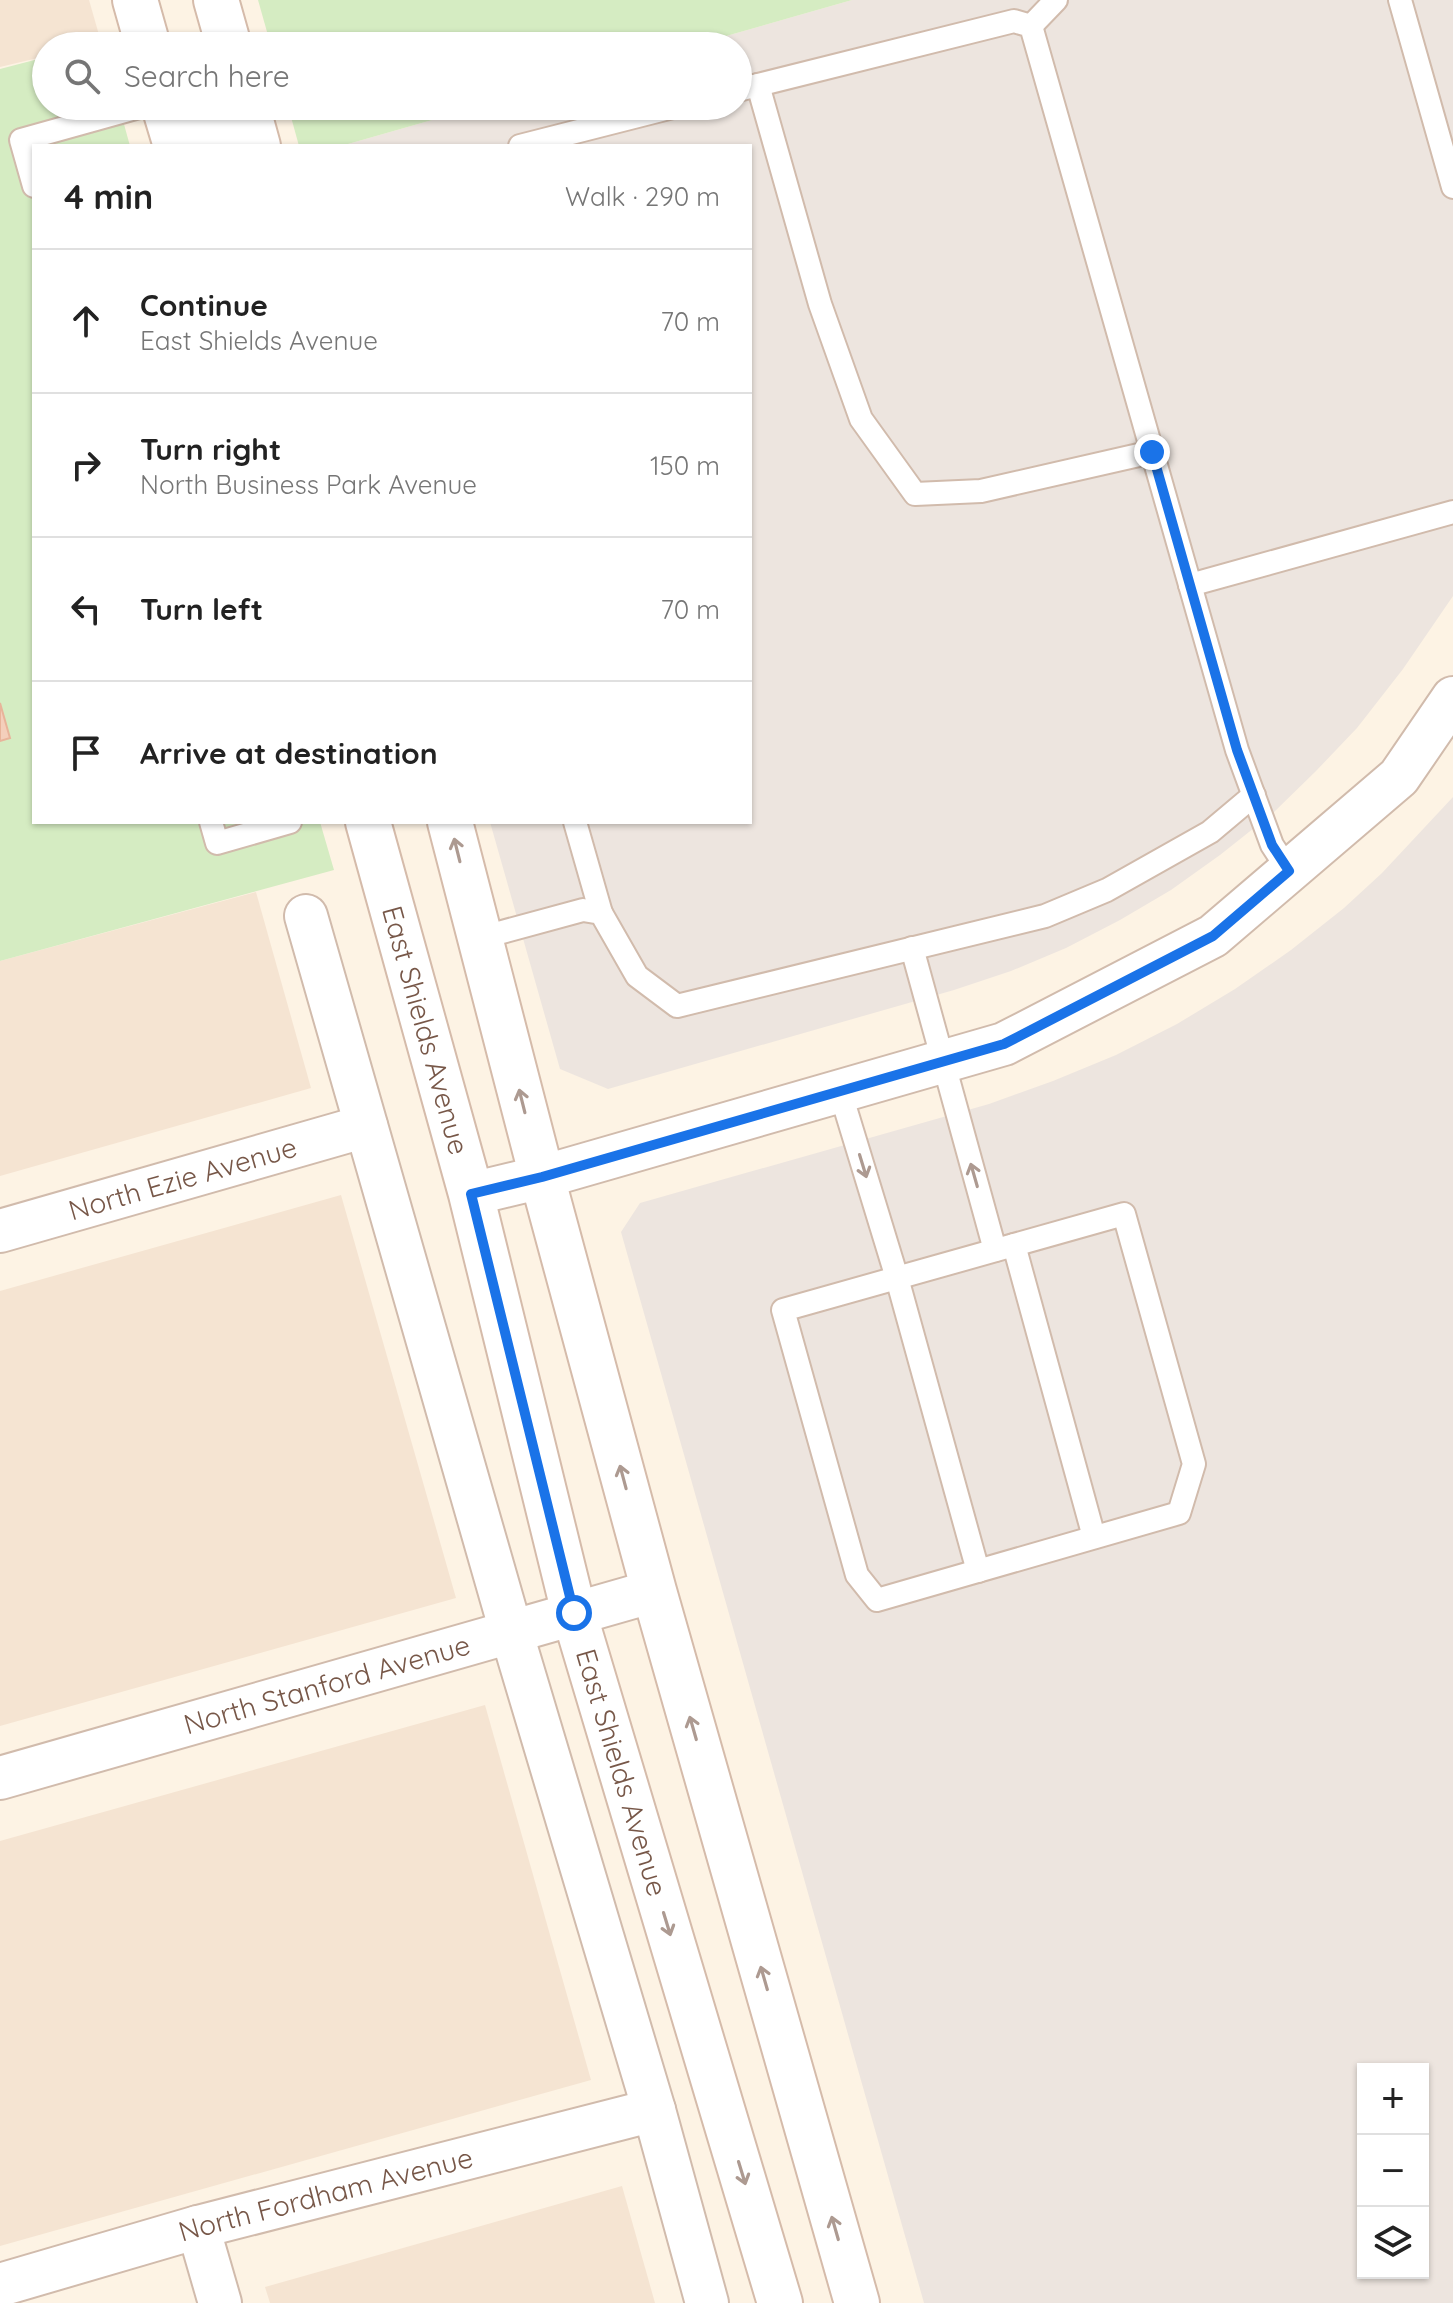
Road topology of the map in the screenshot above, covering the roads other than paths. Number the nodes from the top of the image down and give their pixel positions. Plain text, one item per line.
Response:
1 (135, 0) edge
2 (216, 0) edge
3 (1056, 0) edge
4 (1400, 0) edge
5 (1031, 26) junction
6 (144, 32) edge
7 (225, 32) edge
8 (752, 87) edge
9 (752, 100) edge
10 (93, 120) edge
11 (168, 120) edge
12 (208, 120) edge
13 (251, 120) edge
14 (622, 120) edge
15 (175, 144) edge
16 (217, 144) edge
17 (257, 144) edge
18 (528, 144) edge
19 (32, 179) edge
20 (1453, 187) edge
21 (1152, 452) junction
22 (1453, 512) edge
23 (1190, 585) junction
24 (1453, 698) edge
25 (1254, 795) junction
26 (212, 824) edge
27 (283, 824) edge
28 (369, 824) edge
29 (451, 824) edge
30 (576, 824) edge
31 (1289, 871) junction
32 (601, 913) junction
33 (306, 916) dead end
34 (480, 938) junction
35 (912, 948) junction
36 (942, 1062) junction
37 (840, 1091) junction
38 (366, 1126) junction
39 (542, 1177) junction
40 (471, 1194) junction
41 (0, 1231) edge
42 (1004, 1248) junction
43 (897, 1278) junction
44 (1094, 1537) junction
45 (978, 1571) junction
46 (654, 1591) junction
47 (574, 1613) junction
48 (511, 1631) junction
49 (0, 1778) edge
50 (654, 2110) junction
51 (198, 2227) junction
52 (0, 2285) edge
53 (220, 2303) edge
54 (707, 2303) edge
55 (780, 2303) edge
56 (857, 2303) edge

1 - 6 main road
2 - 7 main road
3 - 5 lane
4 - 20 lane
5 - 8 lane
5 - 21 lane
9 - 21 lane
10 - 19 lane
11 - 15 main road
12 - 16 main road
13 - 17 main road
14 - 18 lane
21 - 23 lane
22 - 23 lane
23 - 25 lane
24 - 31 street
25 - 31 lane
25 - 35 lane
26 - 27 lane
28 - 40 main road, East Shields Avenue
34 -> 29 main road
30 - 32 lane
31 - 36 street
32 - 34 lane
32 - 35 lane
33 - 38 street
39 -> 34 main road
35 - 36 lane
36 - 37 street
42 -> 36 lane
37 - 39 street
37 -> 43 lane
38 - 41 street, North Ezie Avenue
38 - 48 street
39 - 40 street
46 -> 39 main road
40 - 47 main road, East Shields Avenue
42 - 43 lane
42 - 44 lane
42 - 44 lane
43 - 45 lane
43 - 45 lane
44 - 45 lane
46 - 47 street, North Stanford Avenue
56 -> 46 main road
47 - 48 street, North Stanford Avenue
47 -> 55 main road, East Shields Avenue
48 - 49 street, North Stanford Avenue
48 - 50 street
50 - 51 street, North Fordham Avenue
50 - 54 street
51 - 52 street, North Fordham Avenue
51 - 53 street

